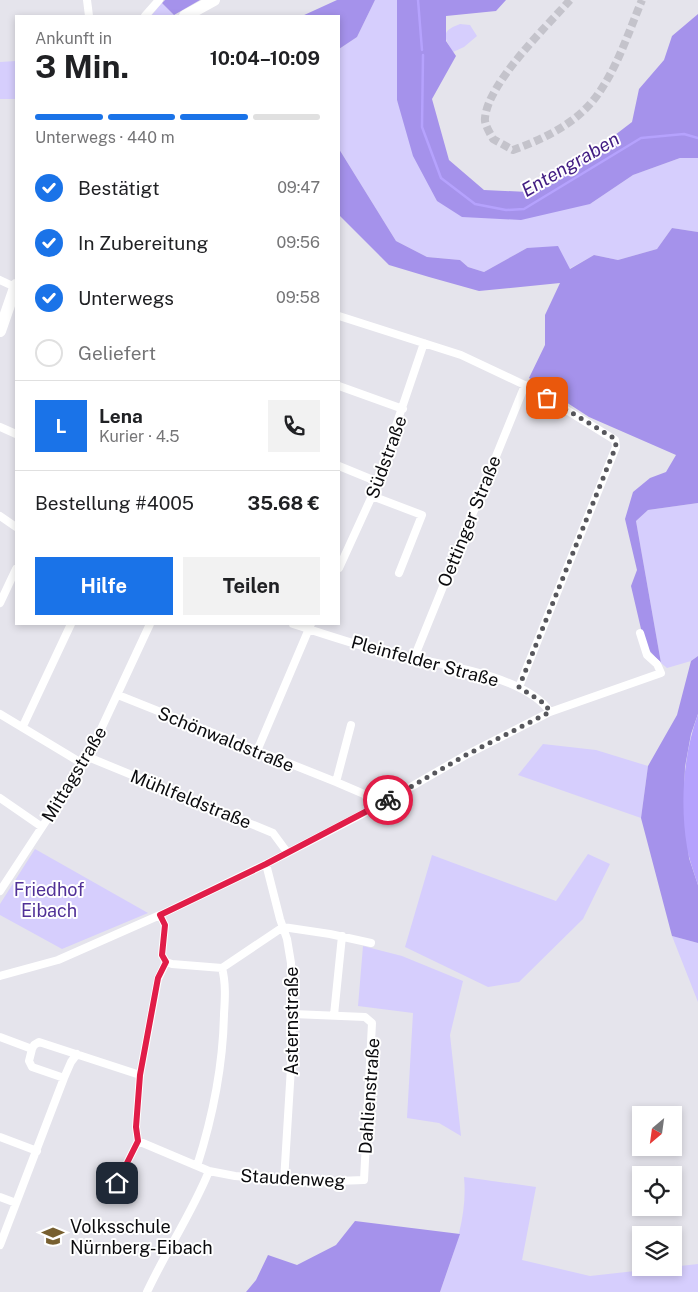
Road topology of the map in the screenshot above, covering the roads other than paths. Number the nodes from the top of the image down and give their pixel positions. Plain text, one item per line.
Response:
1 (87, 0) edge
2 (159, 0) edge
3 (214, 0) edge
4 (89, 15) edge
5 (146, 15) edge
6 (187, 15) edge
7 (0, 280) edge
8 (15, 286) edge
9 (15, 289) edge
10 (340, 316) edge
11 (0, 330) edge
12 (424, 343) junction
13 (525, 385) junction
14 (340, 386) edge
15 (403, 409) junction
16 (0, 427) edge
17 (15, 434) edge
18 (340, 466) edge
19 (378, 482) junction
20 (372, 496) junction
21 (0, 516) edge
22 (15, 526) edge
23 (340, 566) edge
24 (15, 571) edge
25 (399, 573) dead end
26 (0, 603) edge
27 (71, 625) edge
28 (150, 625) edge
29 (310, 626) edge
30 (640, 633) dead end
31 (414, 658) junction
32 (519, 687) junction
33 (118, 694) junction
34 (550, 712) junction
35 (0, 714) edge
36 (352, 725) dead end
37 (23, 726) junction
38 (257, 751) junction
39 (88, 757) junction
40 (83, 764) junction
41 (336, 782) junction
42 (0, 798) edge
43 (376, 807) junction
44 (42, 827) junction
45 (287, 852) junction
46 (266, 864) junction
47 (0, 891) edge
48 (160, 915) junction
49 (283, 927) junction
50 (342, 936) junction
51 (371, 943) dead end
52 (166, 962) junction
53 (222, 968) junction
54 (0, 976) edge
55 (293, 1014) junction
56 (334, 1014) junction
57 (0, 1037) edge
58 (32, 1049) junction
59 (77, 1054) junction
60 (140, 1075) junction
61 (64, 1078) junction
62 (0, 1137) edge
63 (138, 1141) junction
64 (37, 1151) junction
65 (197, 1166) junction
66 (209, 1171) junction
67 (364, 1180) joint
68 (284, 1181) junction
69 (0, 1197) edge
70 (110, 1197) dead end
71 (16, 1203) junction
72 (0, 1246) edge
73 (147, 1292) edge

1 - 4 street
2 - 5 street
3 - 6 main road
7 - 8 street
9 - 11 main road
10 - 12 street
12 - 13 street
12 - 15 street, Südstraße
13 - 31 street, Oettinger Straße
13 - 32 street
14 - 15 street
15 - 19 street, Südstraße
16 - 17 street
18 - 19 street
19 - 20 street, Südstraße
20 - 23 street, Südstraße
20 - 25 street
21 - 22 street
24 - 26 street
27 - 37 street
28 - 33 street, Mittagstraße
29 - 31 street, Pleinfelder Straße
29 - 38 street
30 - 34 street
31 - 32 street, Pleinfelder Straße
32 - 34 street, Pleinfelder Straße
33 - 38 street, Schönwaldstraße
33 - 39 street, Mittagstraße
34 - 43 street
35 - 37 street
36 - 41 street
37 - 40 street
38 - 41 street, Schönwaldstraße
39 - 40 street, Mittagstraße
39 - 45 street, Mühlfeldstraße
40 - 44 street, Mittagstraße
41 - 43 street, Schönwaldstraße
42 - 44 street
43 - 45 street
44 - 47 street, Mittagstraße
45 - 46 street
46 - 48 street
46 - 49 street, Asternstraße
48 - 52 street
48 - 54 street
49 - 50 street
49 - 53 street
49 - 55 street, Asternstraße
50 - 51 street
50 - 56 street
52 - 53 street
52 - 60 street
53 - 65 street
55 - 56 street, Dahlienstraße
55 - 68 street, Asternstraße
56 - 67 street, Dahlienstraße
57 - 58 street
58 - 59 street
58 - 61 street
59 - 60 street
59 - 61 street
60 - 63 street
61 - 64 street
62 - 64 street
63 - 65 street, Staudenweg
63 - 70 street
64 - 71 street
65 - 66 street, Staudenweg
66 - 68 street, Staudenweg
66 - 73 street
67 - 68 street, Staudenweg
69 - 71 street
71 - 72 street

